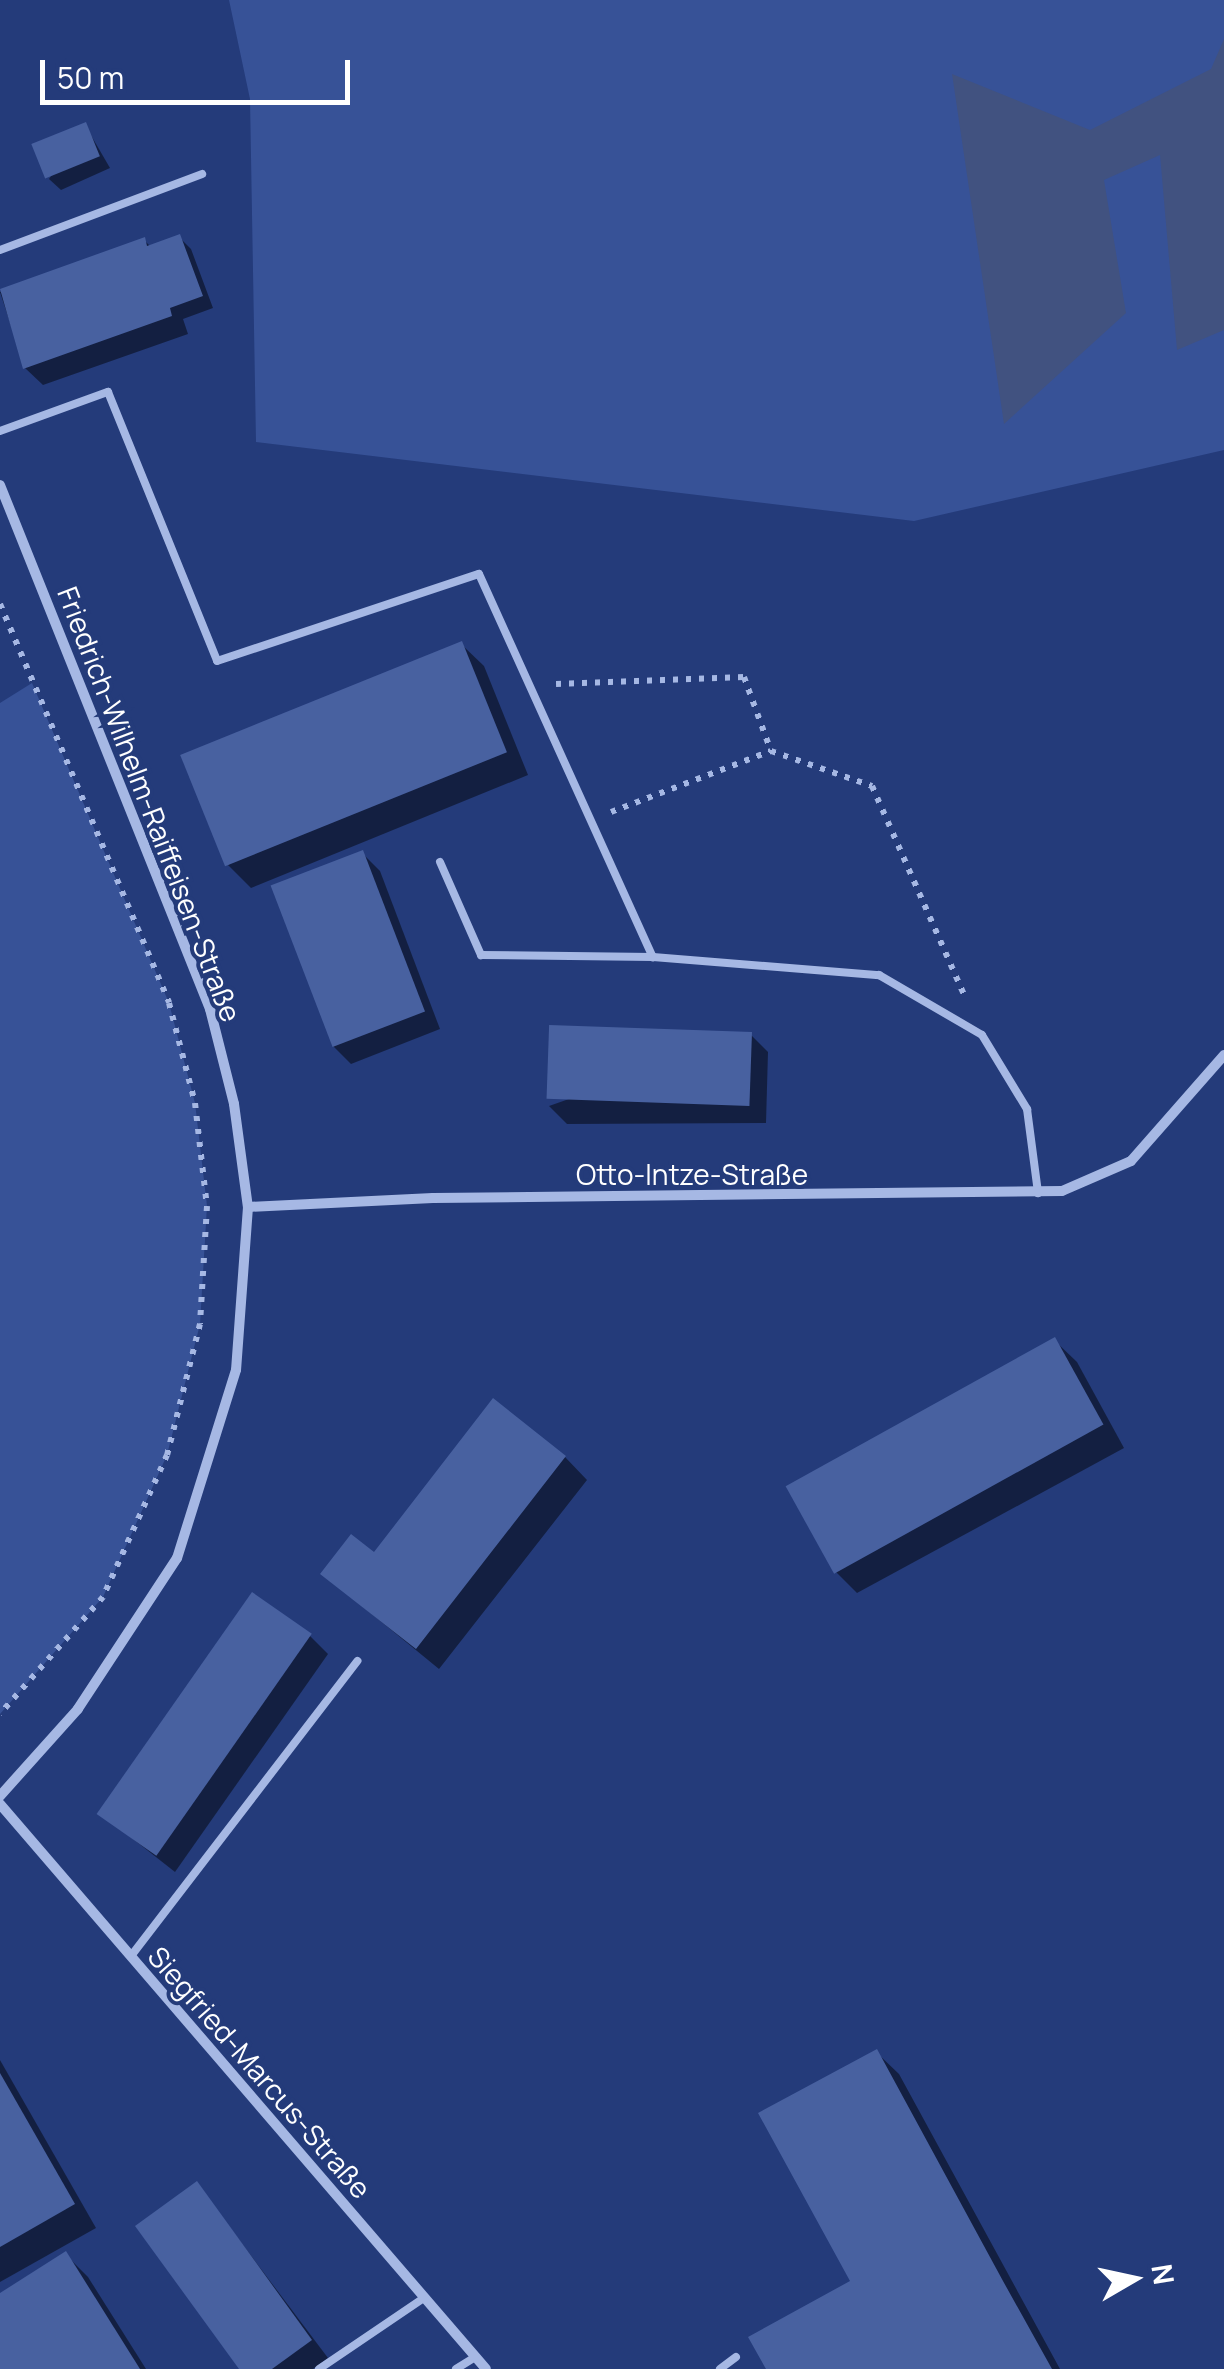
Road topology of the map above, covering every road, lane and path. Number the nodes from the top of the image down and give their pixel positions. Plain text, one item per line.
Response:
1 (202, 174) dead end
2 (0, 250) edge
3 (0, 431) edge
4 (0, 485) edge
5 (0, 604) edge
6 (530, 685) junction
7 (771, 752) junction
8 (591, 820) junction
9 (440, 862) dead end
10 (654, 958) junction
11 (982, 1035) junction
12 (1224, 1056) edge
13 (1038, 1194) junction
14 (248, 1207) junction
15 (357, 1661) dead end
16 (0, 1714) edge
17 (0, 1796) edge
18 (0, 1804) edge
19 (131, 1956) junction
20 (424, 2298) junction
21 (736, 2357) dead end
22 (476, 2358) junction
23 (319, 2369) edge
24 (456, 2369) edge
25 (486, 2369) edge
26 (720, 2369) edge

1 - 2 lane
3 - 6 lane
4 - 14 street, Friedrich-Wilhelm-Raiffeisen-Straße
5 - 16 path
6 - 7 path
6 - 8 lane
7 - 8 path
7 - 11 path
8 - 10 lane
9 - 10 lane
10 - 11 lane
11 - 13 lane
12 - 13 street, Otto-Intze-Straße
13 - 14 street, Otto-Intze-Straße
14 - 17 street, Friedrich-Wilhelm-Raiffeisen-Straße
15 - 19 lane
18 - 19 street, Siegfried-Marcus-Straße
19 - 20 street, Siegfried-Marcus-Straße
20 - 22 street, Siegfried-Marcus-Straße
20 - 23 lane
21 - 26 lane
22 - 24 lane
22 - 25 street, Siegfried-Marcus-Straße

